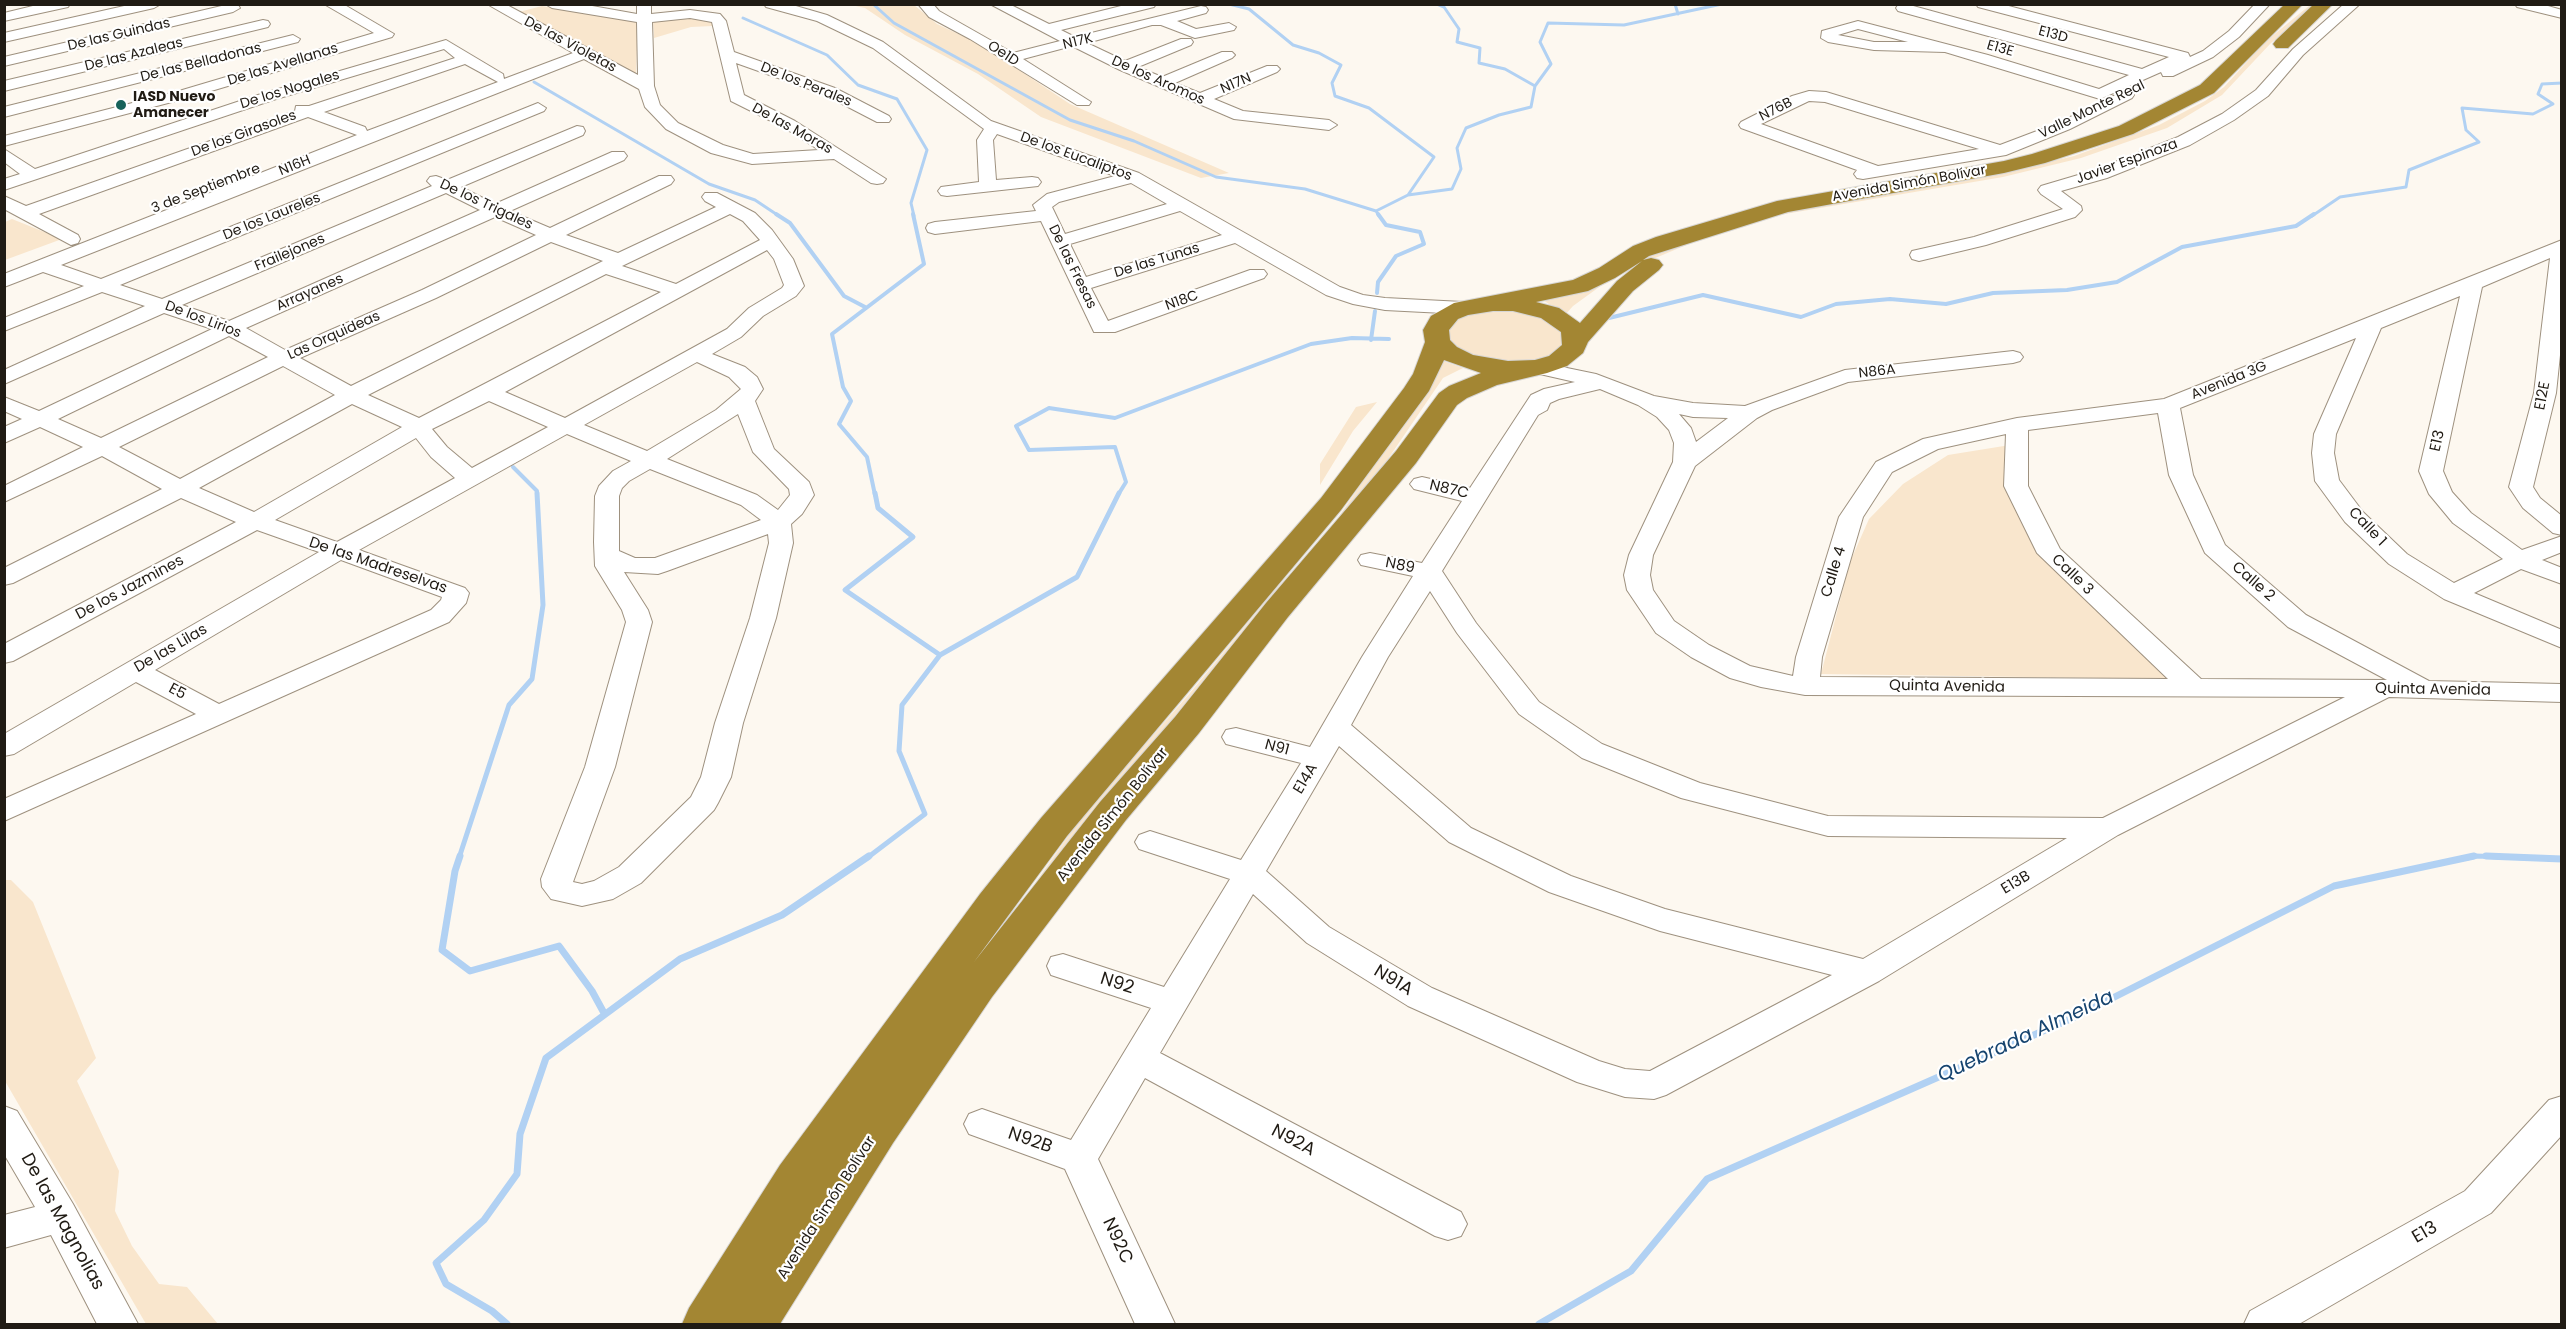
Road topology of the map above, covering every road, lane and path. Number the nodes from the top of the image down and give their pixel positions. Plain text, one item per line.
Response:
1 (63, 4) edge
2 (154, 4) edge
3 (331, 4) edge
4 (495, 4) edge
5 (552, 4) edge
6 (771, 4) edge
7 (925, 4) edge
8 (997, 4) edge
9 (1103, 4) edge
10 (1149, 4) edge
11 (1942, 4) edge
12 (1983, 4) edge
13 (2263, 4) edge
14 (2295, 4) edge
15 (2325, 4) edge
16 (2353, 4) edge
17 (2522, 4) edge
18 (230, 6) edge
19 (1903, 8) dead end
20 (1201, 10) dead end
21 (1117, 11) junction
22 (644, 12) edge
23 (1040, 12) dead end
24 (2562, 14) edge
25 (1020, 16) junction
26 (4, 17) edge
27 (1888, 17) dead end
28 (1162, 20) junction
29 (263, 24) junction
30 (1146, 24) junction
31 (2059, 25) junction
32 (1229, 27) dead end
33 (1046, 29) junction
34 (2043, 32) junction
35 (4, 38) edge
36 (293, 39) junction
37 (2023, 41) junction
38 (1186, 42) dead end
39 (1075, 43) junction
40 (1946, 48) junction
41 (2003, 49) junction
42 (580, 50) junction
43 (321, 54) junction
44 (728, 55) junction
45 (1227, 55) dead end
46 (1009, 58) junction
47 (1983, 58) junction
48 (466, 59) junction
49 (4, 62) edge
50 (1125, 67) junction
51 (1272, 69) dead end
52 (2147, 75) junction
53 (498, 77) junction
54 (1161, 83) junction
55 (4, 86) edge
56 (646, 86) junction
57 (267, 97) junction
58 (1200, 99) junction
59 (1083, 102) dead end
60 (538, 108) dead end
61 (4, 112) edge
62 (307, 112) junction
63 (883, 118) dead end
64 (1329, 125) dead end
65 (993, 128) junction
66 (577, 131) dead end
67 (358, 136) junction
68 (4, 141) edge
69 (2000, 151) junction
70 (4, 154) edge
71 (837, 154) junction
72 (618, 156) dead end
73 (403, 164) junction
74 (1871, 173) joint
75 (33, 175) junction
76 (1133, 177) junction
77 (876, 178) dead end
78 (665, 180) dead end
79 (1032, 182) dead end
80 (4, 185) edge
81 (447, 187) junction
82 (988, 187) junction
83 (947, 191) dead end
84 (711, 197) dead end
85 (4, 201) edge
86 (1183, 205) junction
87 (729, 208) junction
88 (1046, 208) junction
89 (495, 211) junction
90 (24, 213) junction
91 (935, 228) dead end
92 (551, 235) junction
93 (1235, 237) junction
94 (71, 240) junction
95 (769, 242) junction
96 (1058, 242) junction
97 (2561, 246) edge
98 (1919, 255) dead end
99 (612, 264) junction
100 (4, 265) edge
101 (44, 266) junction
102 (1257, 274) dead end
103 (4, 281) edge
104 (103, 285) junction
105 (1080, 285) junction
106 (2473, 285) junction
107 (678, 291) junction
108 (1384, 304) junction
109 (1493, 304) junction
110 (165, 305) junction
111 (1463, 308) junction
112 (2372, 324) junction
113 (4, 325) edge
114 (230, 328) junction
115 (1108, 328) joint
116 (1437, 336) junction
117 (1575, 344) junction
118 (695, 354) junction
119 (2013, 357) dead end
120 (283, 358) junction
121 (1534, 368) junction
122 (4, 378) edge
123 (1606, 384) junction
124 (488, 393) junction
125 (2553, 394) edge
126 (351, 395) junction
127 (744, 400) junction
128 (1646, 400) junction
129 (4, 403) edge
130 (2168, 405) junction
131 (1749, 413) junction
132 (41, 420) junction
133 (2017, 425) junction
134 (566, 426) junction
135 (419, 427) junction
136 (4, 436) edge
137 (104, 448) junction
138 (649, 460) junction
139 (1685, 462) junction
140 (1884, 467) joint
141 (469, 478) junction
142 (1422, 484) dead end
143 (180, 489) junction
144 (4, 495) edge
145 (1476, 496) junction
146 (255, 521) junction
147 (779, 522) junction
148 (2562, 528) edge
149 (2562, 543) edge
150 (337, 552) junction
151 (606, 554) junction
152 (1370, 560) dead end
153 (2520, 560) junction
154 (1430, 572) junction
155 (2562, 577) edge
156 (4, 578) edge
157 (2453, 594) junction
158 (2562, 640) edge
159 (4, 655) edge
160 (135, 670) junction
161 (1805, 686) junction
162 (2194, 689) junction
163 (2424, 689) junction
164 (2382, 690) junction
165 (2562, 693) edge
166 (218, 715) junction
167 (1335, 727) junction
168 (1236, 737) dead end
169 (4, 747) edge
170 (1318, 758) junction
171 (4, 811) edge
172 (2107, 828) junction
173 (1150, 842) dead end
174 (1250, 874) junction
175 (1063, 966) dead end
176 (1867, 972) junction
177 (1171, 1002) junction
178 (1138, 1058) junction
179 (1654, 1085) joint
180 (2562, 1110) edge
181 (4, 1121) edge
182 (982, 1124) dead end
183 (1078, 1158) junction
184 (60, 1216) junction
185 (1448, 1224) dead end
186 (4, 1232) edge
187 (118, 1324) edge
188 (706, 1324) edge
189 (754, 1324) edge
190 (1155, 1324) edge
191 (2264, 1324) edge

1 - 26 street
2 - 35 street
3 - 43 street, De las Avellanas
4 - 42 street, De las Violetas
5 - 22 street, De las Moras
6 - 65 street, De los Eucaliptos
7 - 46 street, Oe1D
8 - 25 street, De los Aromos
9 - 21 street
10 - 21 street
11 - 34 street, E13D
12 - 31 street
13 - 52 street, Valle Monte Real
14 - 109 highway, Avenida Simón Bolívar
15 - 117 highway, Avenida Simón Bolívar
16 - 98 street, Javier Espinoza
17 - 24 street
18 - 29 street
18 - 49 street, De las Guindas
19 - 37 street
20 - 28 street, N17K
21 - 30 street
21 - 33 street
22 - 44 street, De las Moras
22 - 56 street
23 - 25 street
25 - 33 street, De los Aromos
27 - 41 street, E13E
28 - 30 street, N17K
28 - 32 street
29 - 36 street
29 - 55 street, De las Azaleas
30 - 39 street, N17K
31 - 34 street
31 - 52 street
33 - 39 street, De los Aromos
34 - 37 street
34 - 52 street, E13D
36 - 43 street
36 - 61 street, De las Belladonas
37 - 41 street
37 - 52 street
38 - 50 street
39 - 46 street, N17K
39 - 50 street, De los Aromos
40 - 40 street
40 - 47 street
41 - 47 street
41 - 52 street, E13E
42 - 53 street, 3 de Septiembre
42 - 56 street, De las Violetas
42 - 67 street, N16H
43 - 68 street, De las Avellanas
44 - 63 street, De los Perales
44 - 71 street, De las Moras
45 - 54 street
46 - 59 street, Oe1D
47 - 52 street
48 - 53 street
48 - 57 street, De los Nogales
48 - 62 street, De los Girasoles
50 - 54 street, De los Aromos
51 - 58 street, N17N
52 - 69 street, Valle Monte Real
53 - 67 street, 3 de Septiembre
54 - 58 street, De los Aromos
56 - 71 street
57 - 62 street, De los Trigales
57 - 75 street, De los Nogales
58 - 64 street, De los Aromos
60 - 73 street, De los Laureles
62 - 67 street, De los Trigales
62 - 90 street, De los Girasoles
65 - 76 street, De los Eucaliptos
65 - 82 street
66 - 81 street, Frailejones
67 - 73 street, De los Trigales
67 - 94 street, 3 de Septiembre
67 - 101 street, N16H
69 - 74 street, Valle Monte Real
69 - 74 street, N76B
70 - 75 street
71 - 77 street, De las Moras
72 - 89 street, Arrayanes
73 - 81 street, De los Trigales
73 - 104 street, De los Laureles
75 - 80 street, De los Nogales
76 - 86 street, De los Eucaliptos
76 - 88 street
78 - 92 street, Las Orquideas
79 - 82 street
81 - 89 street, De los Trigales
81 - 110 street, Frailejones
82 - 83 street
84 - 87 street
85 - 90 street
86 - 93 street, De los Eucaliptos
86 - 96 street
87 - 95 street
87 - 99 street
88 - 91 street
88 - 96 street, De las Fresas
89 - 92 street, De los Trigales
89 - 114 street, Arrayanes
90 - 94 street
92 - 99 street, De los Trigales
92 - 120 street, Las Orquideas
93 - 105 street, De las Tunas
93 - 108 street, De los Eucaliptos
94 - 100 street, 3 de Septiembre
95 - 107 street, De los Jazmines
95 - 118 street
96 - 105 street, De las Fresas
97 - 106 street, Avenida 3G
97 - 125 street, E12E
99 - 107 street, De los Trigales
99 - 126 street
101 - 103 street, N16H
101 - 104 street, De los Lirios
102 - 115 street, N18C
104 - 110 street, De los Lirios
104 - 113 street, De los Laureles
105 - 115 street, De las Fresas
106 - 112 street, Avenida 3G
106 - 153 street, E13
107 - 124 street, De los Jazmines
108 - 111 street, De los Eucaliptos
108 - 116 street, De los Eucaliptos
109 - 111 highway, Avenida Simón Bolívar
109 - 117 highway, Avenida Simón Bolívar
110 - 114 street, De los Lirios
110 - 122 street, Frailejones
111 - 116 highway, Avenida Simón Bolívar
112 - 130 street, Avenida 3G
112 - 157 street, Calle 1
114 - 120 street, De los Lirios
114 - 132 street, Arrayanes
116 - 121 highway, Avenida Simón Bolívar
116 - 188 highway, Avenida Simón Bolívar
117 - 121 highway, Avenida Simón Bolívar
117 - 123 street
118 - 127 street
118 - 134 street
119 - 131 street, N86A
120 - 126 street, De los Lirios
120 - 137 street, Las Orquideas
121 - 123 street
121 - 189 highway, Avenida Simón Bolívar
123 - 128 street
123 - 145 street, E14A
124 - 134 street
124 - 135 street, De los Jazmines
125 - 148 street, E12E
126 - 135 street, De los Lirios
126 - 143 street
127 - 138 street
127 - 147 street
128 - 131 street, N86A
128 - 139 street
129 - 132 street, De las Madreselvas
130 - 133 street, Avenida 3G
130 - 163 street, Calle 2
131 - 139 street, N86A
132 - 136 street, Arrayanes
132 - 137 street, De las Madreselvas
133 - 140 street, Avenida 3G
133 - 162 street, Calle 3
134 - 138 street
134 - 141 street
135 - 141 street
135 - 146 street, De los Jazmines
137 - 143 street, De las Madreselvas
137 - 144 street, Las Orquideas
138 - 147 street
138 - 151 street
139 - 161 street, Quinta Avenida
140 - 161 street, Calle 4
141 - 150 street
142 - 145 street, N87C
143 - 146 street, De las Madreselvas
143 - 156 street
145 - 154 street, E14A
146 - 150 street, De las Madreselvas
146 - 159 street, De los Jazmines
147 - 151 street
147 - 151 street
149 - 153 street
150 - 160 street, De las Lilas
150 - 166 street, De las Madreselvas
152 - 154 street, N89
153 - 155 street, E13
153 - 157 street
154 - 167 street, E14A
154 - 172 street
157 - 158 street, Calle 1
160 - 166 street, E5
160 - 169 street, De las Lilas
161 - 162 street, Quinta Avenida
162 - 164 street, Quinta Avenida
163 - 164 street, Quinta Avenida
163 - 165 street, Quinta Avenida
164 - 172 street, E13B
166 - 171 street, De las Madreselvas
167 - 170 street, E14A
167 - 176 street
168 - 170 street, N91
170 - 174 street, E14A
172 - 176 street, E13B
173 - 174 street, N91A
174 - 177 street, E14A
174 - 179 street, N91A
175 - 177 street, N92
176 - 179 street, E13B
177 - 178 street, E14A
178 - 183 street, E14A
178 - 185 street, N92A
180 - 191 street, E13
181 - 184 street, De las Magnolias
182 - 183 street, N92B
183 - 190 street, N92C
184 - 186 street
184 - 187 street, De las Magnolias

